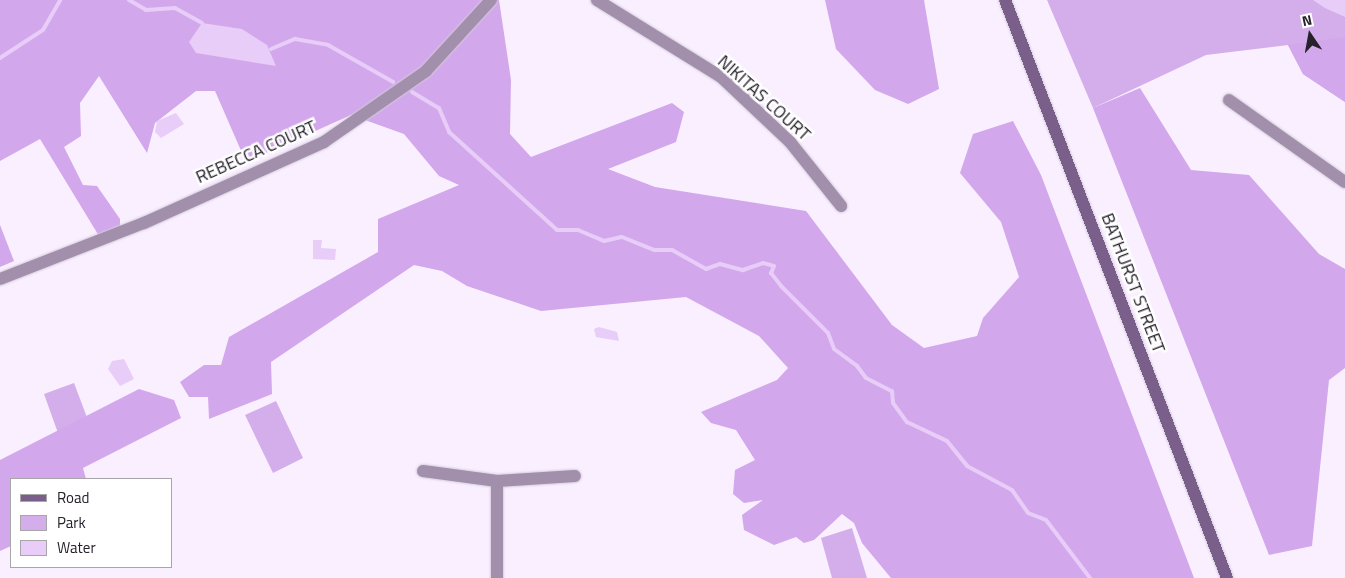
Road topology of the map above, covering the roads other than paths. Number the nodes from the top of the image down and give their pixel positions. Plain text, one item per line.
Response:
1 (491, 0) edge
2 (597, 0) edge
3 (1006, 0) edge
4 (1229, 100) dead end
5 (1345, 182) edge
6 (841, 206) dead end
7 (0, 279) edge
8 (423, 471) dead end
9 (575, 476) dead end
10 (496, 481) junction
11 (497, 578) edge
12 (1227, 578) edge

1 - 7 street, REBECCA COURT
2 - 6 street, NIKITAS COURT
3 - 12 main road, BATHURST STREET
4 - 5 street
8 - 10 street
9 - 10 street
10 - 11 street

